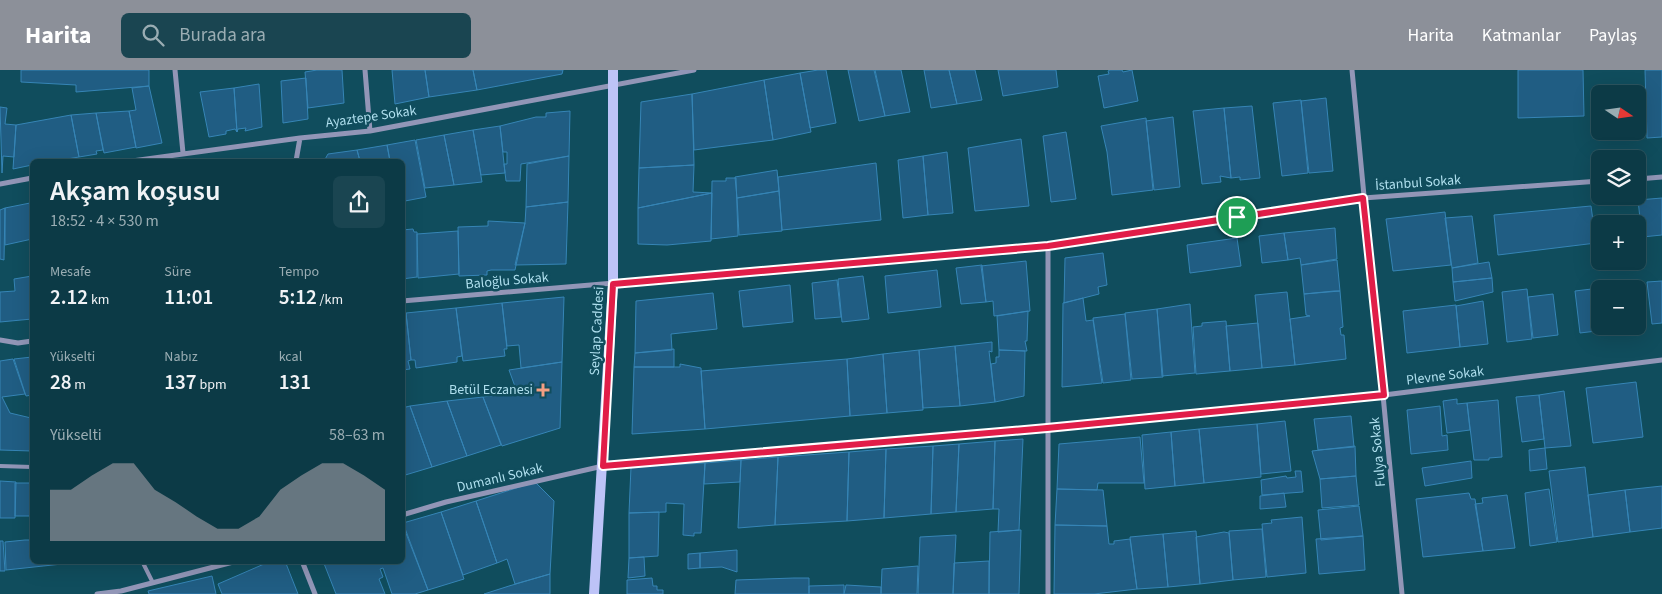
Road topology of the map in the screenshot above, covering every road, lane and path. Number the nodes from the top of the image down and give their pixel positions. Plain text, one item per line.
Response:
1 (175, 70) edge
2 (365, 70) edge
3 (613, 70) edge
4 (694, 70) edge
5 (1352, 70) edge
6 (612, 85) junction
7 (370, 131) junction
8 (300, 138) junction
9 (183, 153) junction
10 (145, 159) edge
11 (296, 159) edge
12 (1662, 177) edge
13 (30, 178) edge
14 (1646, 178) edge
15 (1591, 182) edge
16 (0, 184) edge
17 (1363, 198) junction
18 (1048, 246) junction
19 (613, 284) junction
20 (405, 301) edge
21 (0, 340) edge
22 (30, 341) edge
23 (1662, 360) edge
24 (1384, 395) junction
25 (1047, 428) junction
26 (0, 466) edge
27 (603, 466) junction
28 (30, 467) edge
29 (405, 514) edge
30 (144, 564) edge
31 (225, 564) edge
32 (303, 564) edge
33 (153, 582) junction
34 (97, 594) edge
35 (315, 594) edge
36 (594, 594) edge
37 (1048, 594) edge
38 (1402, 594) edge

1 - 9 street
2 - 7 street
3 - 6 main road, Seylap Caddesi
4 - 6 street, Ayaztepe Sokak
5 - 17 street, Fulya Sokak
6 - 7 street, Ayaztepe Sokak
6 - 19 main road, Seylap Caddesi
7 - 8 street, Ayaztepe Sokak
8 - 9 street, Ayaztepe Sokak
8 - 11 street
9 - 10 street, Ayaztepe Sokak
12 - 14 street
13 - 16 street
15 - 17 street, İstanbul Sokak
17 - 18 street, İstanbul Sokak
17 - 24 street, Fulya Sokak
18 - 19 street, İstanbul Sokak
18 - 25 street
19 - 20 street, Baloğlu Sokak
19 - 27 main road, Seylap Caddesi
21 - 22 street
23 - 24 street, Plevne Sokak
24 - 25 street, Plevne Sokak
24 - 38 street, Fulya Sokak
25 - 27 street, Plevne Sokak
25 - 37 street
26 - 28 lane
27 - 29 street, Dumanlı Sokak
27 - 36 main road, Seylap Caddesi
30 - 33 lane
31 - 33 street
32 - 35 street
33 - 34 street

